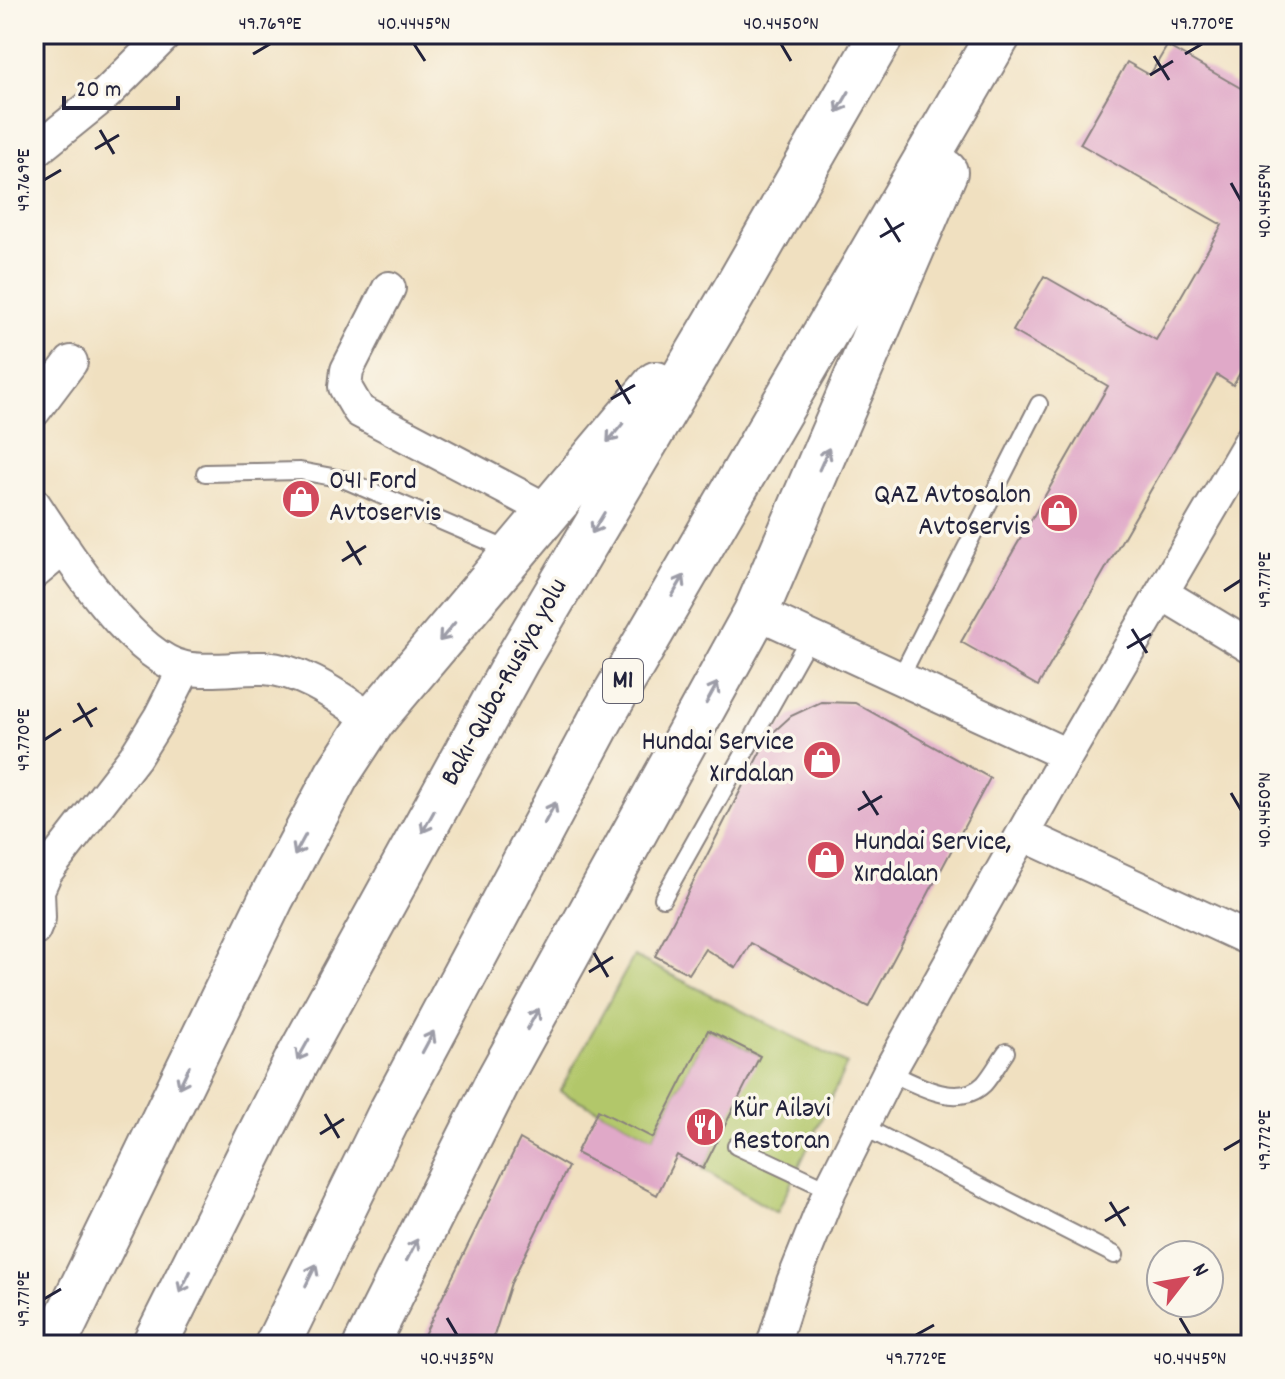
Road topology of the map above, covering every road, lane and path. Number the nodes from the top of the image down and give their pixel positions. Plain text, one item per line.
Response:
1 (166, 34) edge
2 (882, 34) edge
3 (1001, 34) edge
4 (34, 152) edge
5 (737, 287) junction
6 (389, 288) dead end
7 (71, 362) dead end
8 (1039, 404) dead end
9 (34, 411) edge
10 (1249, 448) edge
11 (205, 473) dead end
12 (34, 504) edge
13 (549, 511) junction
14 (64, 548) junction
15 (514, 553) junction
16 (34, 573) edge
17 (1163, 594) junction
18 (756, 612) junction
19 (810, 636) junction
20 (1251, 647) edge
21 (185, 668) junction
22 (900, 678) junction
23 (373, 720) junction
24 (1067, 755) junction
25 (1024, 835) junction
26 (663, 898) dead end
27 (34, 930) edge
28 (1251, 940) edge
29 (1006, 1052) dead end
30 (889, 1072) junction
31 (862, 1126) junction
32 (736, 1146) dead end
33 (830, 1190) junction
34 (1115, 1255) dead end
35 (54, 1345) edge
36 (154, 1345) edge
37 (277, 1345) edge
38 (366, 1345) edge
39 (773, 1345) edge

1 - 4 street
2 -> 5 highway, Bakı-Quba-Rusiya yolu
18 -> 3 highway
37 -> 3 highway, M1
5 -> 13 highway
5 -> 36 highway, Bakı-Quba-Rusiya yolu
6 - 13 street
7 - 9 street
8 - 22 lane
10 - 17 street
11 - 15 lane
12 - 14 street
13 - 15 highway
14 - 16 street
14 - 21 street
15 -> 23 highway
17 - 20 street
17 - 24 street
18 - 19 street
38 -> 18 highway
19 - 22 street
19 - 26 lane
21 - 23 street
21 - 27 street
22 - 24 street
23 -> 35 highway
24 - 25 street
25 - 28 street
25 - 30 street
29 - 30 lane
30 - 31 street
31 - 33 street
31 - 34 lane
32 - 33 lane
33 - 39 street

